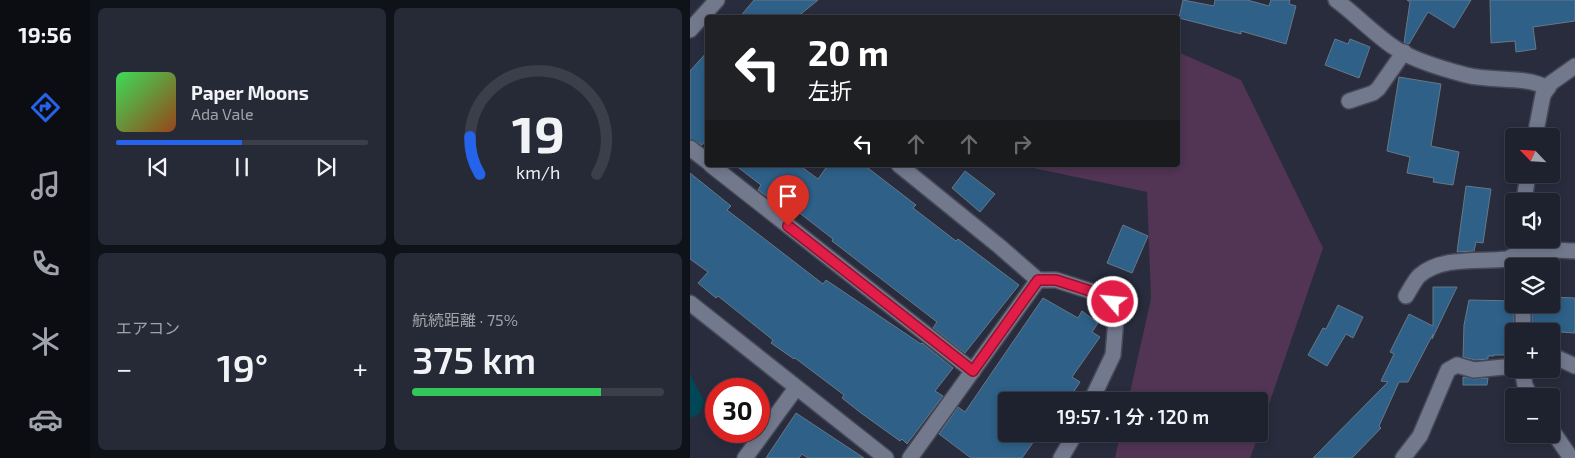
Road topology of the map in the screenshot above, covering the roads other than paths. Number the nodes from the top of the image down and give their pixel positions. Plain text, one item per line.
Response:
1 (717, 0) edge
2 (1336, 0) edge
3 (707, 15) edge
4 (705, 17) edge
5 (690, 30) edge
6 (1404, 52) junction
7 (1575, 66) edge
8 (1548, 88) junction
9 (1349, 101) dead end
10 (1537, 128) edge
11 (690, 148) edge
12 (705, 160) edge
13 (714, 167) edge
14 (901, 167) edge
15 (1575, 251) edge
16 (1520, 253) edge
17 (1038, 280) junction
18 (1406, 296) dead end
19 (690, 303) edge
20 (1560, 359) edge
21 (1575, 366) edge
22 (1505, 367) edge
23 (973, 371) junction
24 (796, 388) junction
25 (1095, 392) edge
26 (1420, 436) junction
27 (1070, 442) edge
28 (1560, 442) edge
29 (744, 458) edge
30 (886, 458) edge
31 (910, 458) edge
32 (1061, 458) edge
33 (1403, 458) edge
34 (1413, 458) edge
35 (1571, 458) edge

1 - 3 street
2 - 6 street
4 - 5 street
6 - 8 street
6 - 9 street
7 - 8 street
8 - 10 street
11 - 12 street
13 - 23 street
14 - 17 street
15 - 16 street
16 - 18 street
17 - 23 street
17 - 25 street
19 - 24 street
20 - 21 street
22 - 26 street
23 - 31 street
24 - 29 street
24 - 30 street
26 - 33 street
26 - 34 street
27 - 32 street
28 - 35 street

